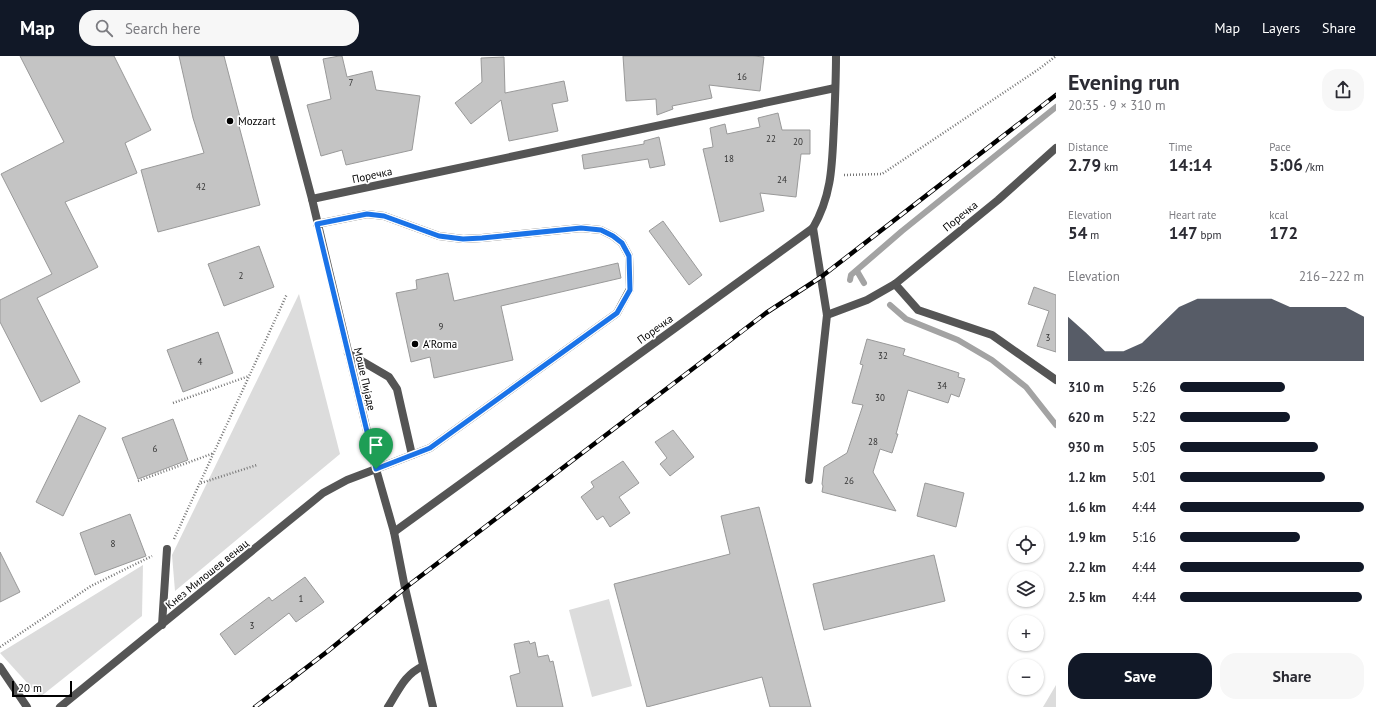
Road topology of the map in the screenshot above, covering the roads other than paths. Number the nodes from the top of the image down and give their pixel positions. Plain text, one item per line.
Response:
1 (274, 56) edge
2 (836, 56) edge
3 (835, 88) junction
4 (1056, 148) edge
5 (312, 199) junction
6 (317, 224) junction
7 (813, 228) junction
8 (895, 284) junction
9 (827, 315) junction
10 (348, 353) junction
11 (1056, 380) edge
12 (412, 455) junction
13 (376, 469) junction
14 (809, 480) dead end
15 (394, 532) junction
16 (167, 549) road end
17 (162, 625) junction
18 (423, 666) junction
19 (0, 667) edge
20 (27, 707) edge
21 (60, 707) edge
22 (388, 707) edge
23 (433, 707) edge

1 - 5 street, Моше Пијаде
2 - 3 street, Поречка
3 - 5 street, Поречка
3 - 7 street, Поречка
4 - 8 street, Поречка
5 - 6 street, Моше Пијаде
6 - 10 street, Моше Пијаде
6 - 12 street, Кнез Милошев венац
7 - 9 street
7 - 15 street, Поречка
8 - 9 street, Поречка
8 - 11 street
9 - 14 street
10 - 12 street
10 - 13 street, Моше Пијаде
12 - 13 street, Кнез Милошев венац
13 - 15 street, Моше Пијаде
13 - 17 street, Кнез Милошев венац
15 - 18 street, Моше Пијаде
16 - 17 street
17 - 21 street, Кнез Милошев венац
18 - 22 street
18 - 23 street, Моше Пијаде
19 - 20 street

